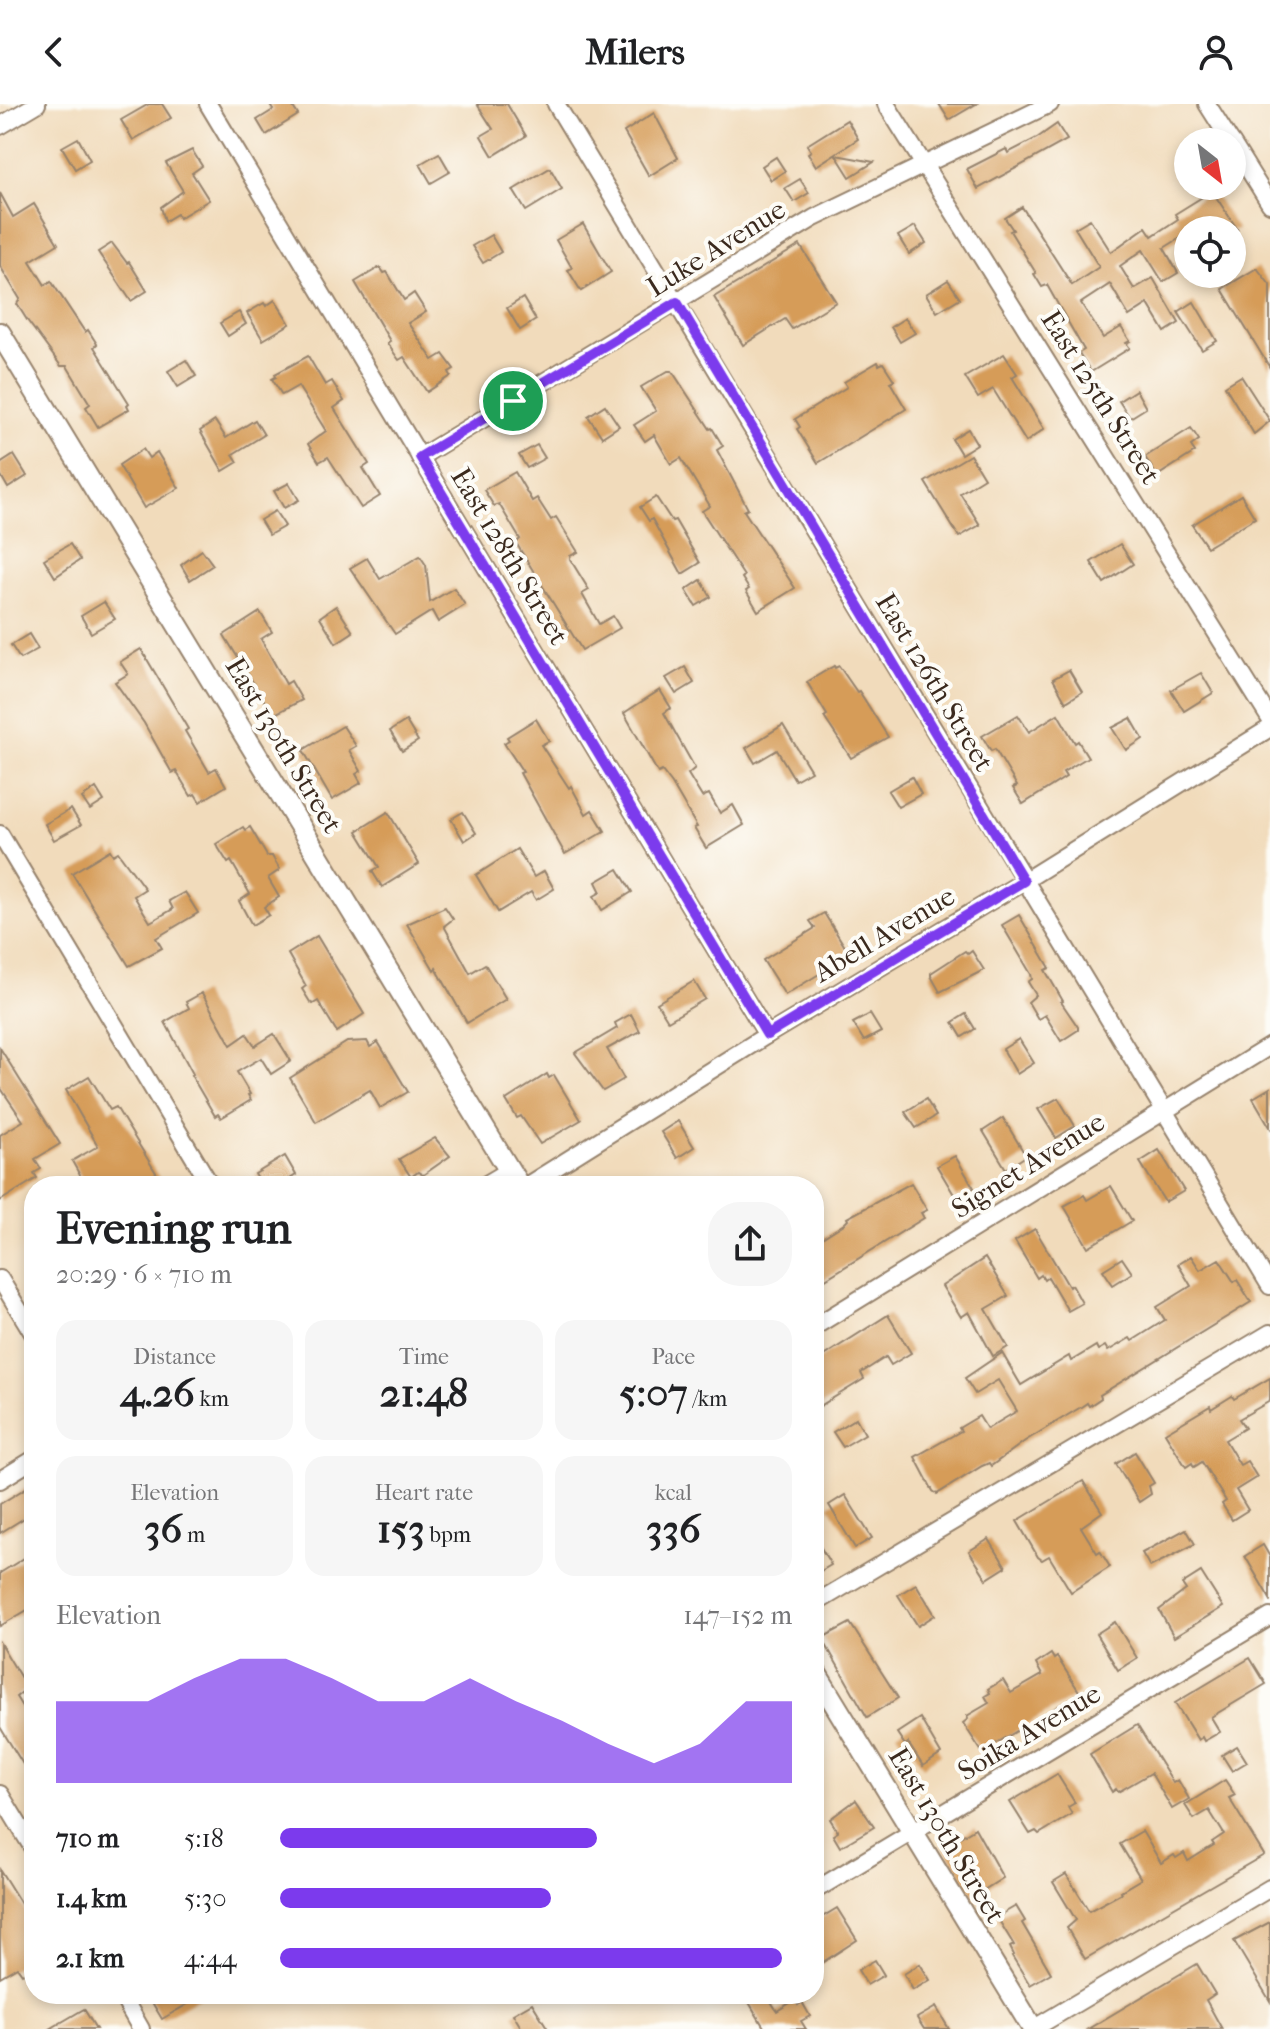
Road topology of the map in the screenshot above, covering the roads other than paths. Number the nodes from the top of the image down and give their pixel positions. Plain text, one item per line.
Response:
1 (37, 104) edge
2 (208, 104) edge
3 (556, 104) edge
4 (886, 104) edge
5 (1050, 104) edge
6 (1207, 104) edge
7 (0, 126) edge
8 (1222, 128) edge
9 (1246, 165) edge
10 (925, 166) junction
11 (1270, 204) edge
12 (677, 302) junction
13 (0, 333) edge
14 (420, 457) junction
15 (1270, 719) edge
16 (1270, 728) edge
17 (0, 834) edge
18 (1024, 881) junction
19 (767, 1035) junction
20 (1270, 1046) edge
21 (1165, 1111) junction
22 (205, 1176) edge
23 (514, 1176) edge
24 (542, 1176) edge
25 (0, 1279) edge
26 (1270, 1286) edge
27 (24, 1319) edge
28 (824, 1321) edge
29 (1270, 1333) edge
30 (24, 1465) edge
31 (0, 1480) edge
32 (824, 1598) edge
33 (1270, 1617) edge
34 (824, 1686) edge
35 (0, 1794) edge
36 (912, 1831) junction
37 (24, 1834) edge
38 (824, 1885) edge
39 (1270, 1888) edge
40 (127, 2004) edge
41 (141, 2029) edge
42 (1033, 2029) edge

1 - 7 street
2 - 14 street, East 128th Street
3 - 12 street, East 126th Street
4 - 10 street, East 125th Street
5 - 10 street, Luke Avenue
6 - 8 street
9 - 11 street
10 - 12 street, Luke Avenue
10 - 15 street, East 125th Street
12 - 14 street, Luke Avenue
12 - 18 street, East 126th Street
13 - 23 street, East 130th Street
14 - 19 street, East 128th Street
16 - 18 street, Abell Avenue
17 - 22 street
18 - 19 street, Abell Avenue
18 - 21 street, East 126th Street
19 - 24 street, Abell Avenue
20 - 21 street, Signet Avenue
21 - 26 street, East 126th Street
21 - 28 street, Signet Avenue
25 - 27 street
29 - 32 street
30 - 31 street
33 - 36 street, Soika Avenue
34 - 36 street, East 130th Street
35 - 37 street
36 - 38 street, Soika Avenue
36 - 42 street, East 130th Street
39 - 42 street
40 - 41 street

